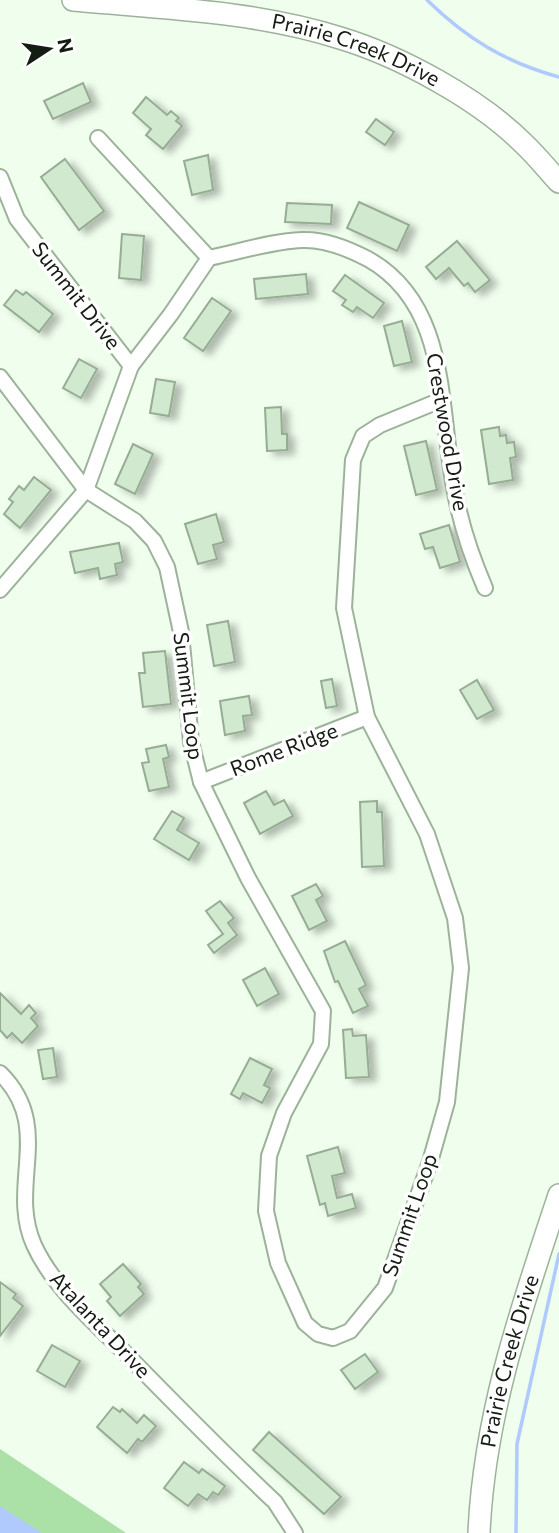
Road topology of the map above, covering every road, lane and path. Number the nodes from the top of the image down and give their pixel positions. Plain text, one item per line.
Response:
1 (73, 0) edge
2 (98, 138) dead end
3 (0, 177) edge
4 (559, 182) edge
5 (208, 258) junction
6 (131, 366) junction
7 (0, 377) edge
8 (441, 400) junction
9 (86, 490) junction
10 (485, 588) dead end
11 (0, 590) edge
12 (367, 717) junction
13 (201, 782) junction
14 (0, 1073) edge
15 (559, 1195) edge
16 (295, 1533) edge
17 (479, 1533) edge

1 - 4 main road, Prairie Creek Drive
2 - 5 street
3 - 6 street, Summit Drive
5 - 6 street
5 - 8 street, Crestwood Drive
6 - 9 street, Summit Drive
7 - 9 street
8 - 10 street, Crestwood Drive
8 - 12 street, Summit Loop
9 - 11 street, Summit Drive
9 - 13 street, Summit Loop
12 - 13 street, Rome Ridge
12 - 13 street, Summit Loop
14 - 16 street, Atalanta Drive
15 - 17 main road, Prairie Creek Drive

